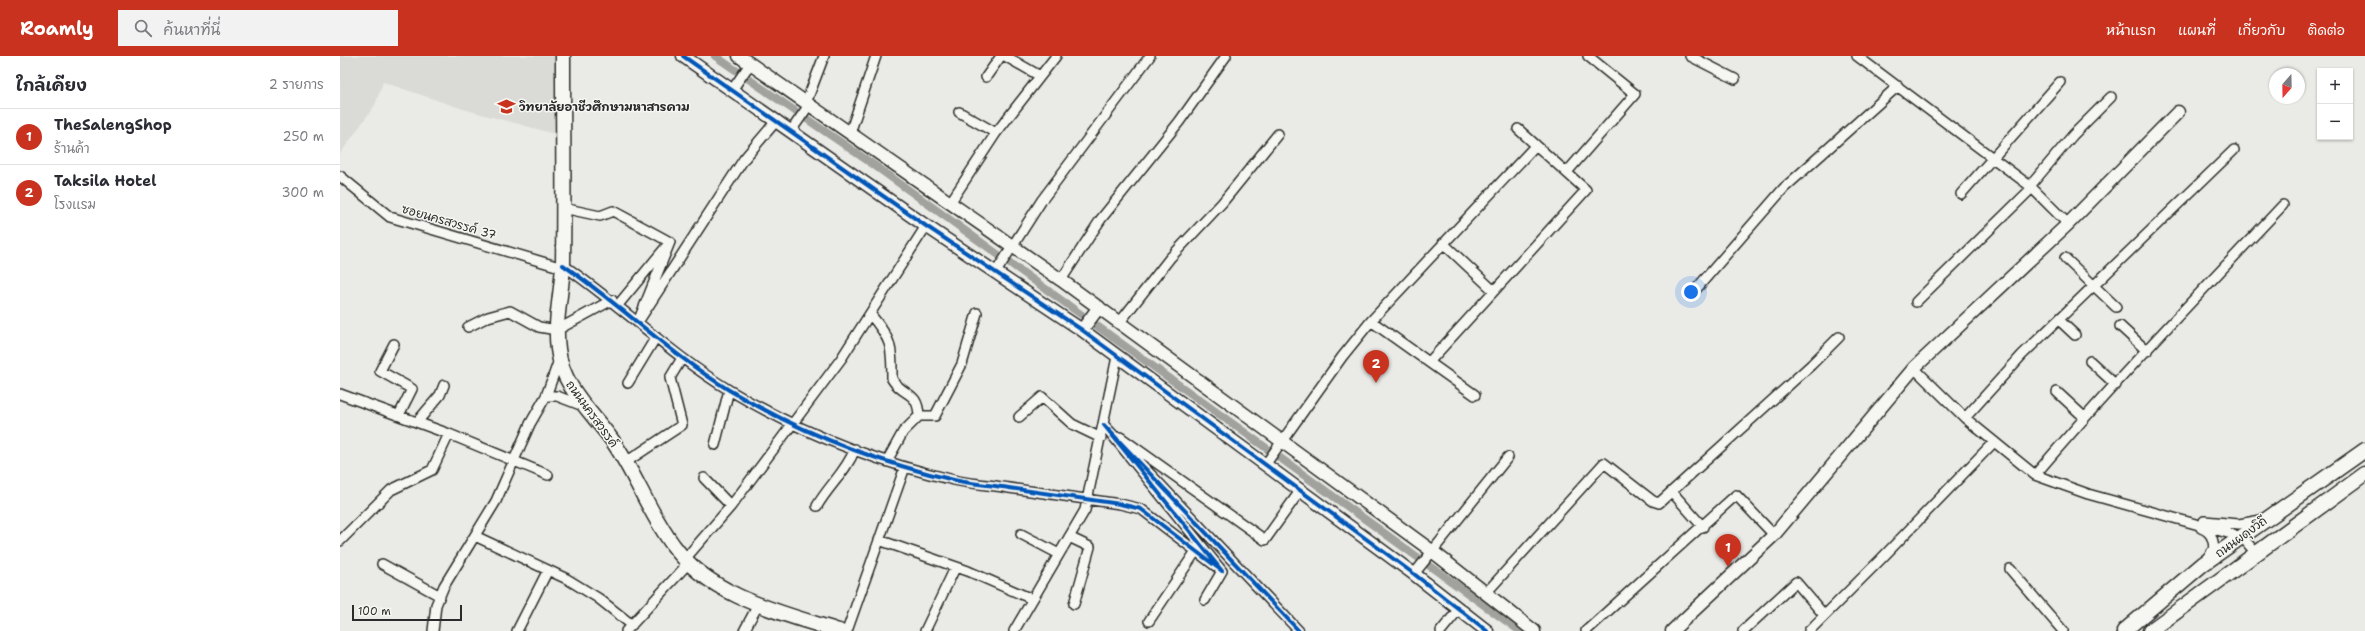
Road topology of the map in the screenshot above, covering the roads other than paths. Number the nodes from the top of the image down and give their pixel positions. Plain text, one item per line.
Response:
1 (563, 56) edge
2 (683, 56) edge
3 (739, 56) edge
4 (824, 56) edge
5 (876, 56) edge
6 (1001, 56) edge
7 (1005, 56) edge
8 (1056, 56) edge
9 (1150, 56) edge
10 (1226, 56) edge
11 (1588, 56) edge
12 (1690, 56) edge
13 (1857, 56) edge
14 (750, 64) junction
15 (1040, 76) junction
16 (986, 77) dead end
17 (1735, 80) dead end
18 (2060, 82) dead end
19 (1898, 86) junction
20 (732, 90) junction
21 (2111, 97) dead end
22 (807, 104) junction
23 (959, 112) dead end
24 (2178, 112) dead end
25 (777, 120) junction
26 (1518, 129) dead end
27 (791, 131) junction
28 (850, 133) junction
29 (996, 133) junction
30 (1278, 134) dead end
31 (1536, 145) junction
32 (2234, 150) dead end
33 (1994, 158) junction
34 (1567, 172) junction
35 (340, 176) edge
36 (2031, 187) junction
37 (1961, 194) dead end
38 (950, 203) junction
39 (2283, 205) dead end
40 (563, 208) junction
41 (2068, 224) junction
42 (926, 226) junction
43 (670, 242) junction
44 (1443, 243) junction
45 (1014, 246) junction
46 (2065, 258) dead end
47 (563, 267) junction
48 (996, 272) junction
49 (1061, 280) junction
50 (2094, 286) junction
51 (1494, 291) junction
52 (1691, 295) dead end
53 (1916, 302) dead end
54 (615, 303) junction
55 (1099, 307) junction
56 (2116, 308) dead end
57 (977, 313) dead end
58 (870, 314) junction
59 (2059, 320) junction
60 (1371, 321) junction
61 (638, 322) junction
62 (1120, 322) junction
63 (2120, 326) dead end
64 (468, 327) dead end
65 (557, 330) junction
66 (1082, 330) junction
67 (2075, 335) dead end
68 (656, 336) junction
69 (1838, 337) dead end
70 (394, 344) dead end
71 (2147, 351) junction
72 (559, 358) junction
73 (682, 358) junction
74 (1117, 358) junction
75 (1430, 361) junction
76 (2090, 361) dead end
77 (1914, 368) junction
78 (628, 383) dead end
79 (444, 385) dead end
80 (2116, 385) junction
81 (729, 390) junction
82 (2057, 392) dead end
83 (340, 394) edge
84 (1475, 395) dead end
85 (546, 396) junction
86 (586, 408) junction
87 (399, 415) junction
88 (919, 416) junction
89 (2084, 417) junction
90 (1019, 418) dead end
91 (1965, 418) junction
92 (417, 422) junction
93 (792, 424) junction
94 (1104, 425) junction
95 (449, 434) junction
96 (1101, 438) junction
97 (1282, 441) junction
98 (1993, 442) junction
99 (715, 445) dead end
100 (855, 449) junction
101 (2365, 450) edge
102 (1508, 457) dead end
103 (514, 460) junction
104 (887, 461) junction
105 (626, 462) junction
106 (1265, 465) junction
107 (906, 467) junction
108 (2365, 474) edge
109 (548, 475) dead end
110 (2035, 475) junction
111 (704, 478) dead end
112 (1300, 491) junction
113 (1672, 492) junction
114 (1089, 499) junction
115 (731, 506) junction
116 (817, 506) dead end
117 (2179, 518) junction
118 (2265, 520) junction
119 (1702, 527) junction
120 (1021, 534) dead end
121 (1774, 535) junction
122 (475, 536) junction
123 (2242, 536) junction
124 (1069, 537) junction
125 (879, 540) junction
126 (340, 541) edge
127 (1196, 551) junction
128 (1432, 551) junction
129 (2256, 553) junction
130 (1060, 554) junction
131 (684, 560) junction
132 (382, 564) dead end
133 (2203, 564) junction
134 (955, 568) junction
135 (2010, 569) dead end
136 (548, 570) junction
137 (1222, 571) junction
138 (1414, 574) junction
139 (1486, 593) junction
140 (440, 596) junction
141 (1032, 599) junction
142 (1205, 600) dead end
143 (758, 604) junction
144 (1074, 604) dead end
145 (1459, 609) junction
146 (1824, 615) junction
147 (1149, 622) dead end
148 (629, 628) edge
149 (1295, 629) edge
150 (1678, 629) edge
151 (433, 631) edge
152 (517, 631) edge
153 (744, 631) edge
154 (838, 631) edge
155 (847, 631) edge
156 (925, 631) edge
157 (1014, 631) edge
158 (1442, 631) edge
159 (1487, 631) edge
160 (1534, 631) edge
161 (1586, 631) edge
162 (1743, 631) edge
163 (1809, 631) edge
164 (2063, 631) edge
165 (2124, 631) edge
166 (2150, 631) edge

1 - 40 main road, ถนนนครสวรรค์
2 - 20 street
3 - 14 street
4 - 22 street
5 - 28 street
6 - 16 street
7 - 15 street
8 - 15 street
9 - 45 street
10 - 49 street
11 - 34 street
12 - 17 street
13 - 19 street
14 - 20 street
14 - 22 street
15 - 29 street
18 - 33 street
19 - 33 street
19 - 52 street
20 - 25 street
21 - 36 street
22 - 27 street
22 - 28 street
23 - 29 street
24 - 41 street
25 - 27 street
25 - 61 street
26 - 31 street
27 - 42 street
28 - 38 street
29 - 38 street
30 - 62 street
31 - 34 street
31 - 44 street
32 - 50 street
33 - 36 street
33 - 37 street
34 - 51 street
35 - 47 street, ซอยนครสวรรค์ 37
36 - 41 street
36 - 53 street
38 - 45 street
39 - 71 street
40 - 43 street
40 - 47 main road, ถนนนครสวรรค์
41 - 77 street
42 - 48 street
42 - 58 street
43 - 54 street
43 - 61 street
44 - 51 street
44 - 60 street
45 - 48 street
45 - 49 street
46 - 50 street
47 - 54 street, ซอยนครสวรรค์ 37
47 - 65 main road, ถนนนครสวรรค์
48 - 66 street
49 - 55 street
50 - 56 street
50 - 59 street
51 - 75 street
54 - 61 street, ซอยนครสวรรค์ 37
54 - 65 street
55 - 62 street
55 - 66 street
57 - 88 street
58 - 88 street
58 - 93 street
59 - 67 street
59 - 91 street
60 - 75 street
60 - 97 street
61 - 68 street, ซอยนครสวรรค์ 37
62 - 97 street
63 - 71 street
64 - 65 street
65 - 72 main road, ถนนนครสวรรค์
66 - 74 street
68 - 73 street, ซอยนครสวรรค์ 37
68 - 78 street
69 - 113 street
70 - 87 street
71 - 80 street
72 - 85 street
72 - 86 main road, ถนนนครสวรรค์
73 - 81 street, ซอยนครสวรรค์ 37
73 - 105 street
74 - 94 street
74 - 106 street
75 - 84 street
76 - 80 street
77 - 91 street
77 - 121 street
79 - 92 street
80 - 89 street
81 - 93 street, ซอยนครสวรรค์ 37
81 - 99 street
82 - 89 street
83 - 87 street
85 - 86 street
85 - 103 street
86 - 105 main road, ถนนนครสวรรค์
87 - 92 street
88 - 104 street
89 - 110 street
90 - 96 street
91 - 98 street
92 - 95 street
93 - 100 street, ซอยนครสวรรค์ 37
93 - 115 street
94 - 96 street
94 - 112 street
94 - 137 street
94 - 149 street
95 - 103 street
95 - 126 street
96 - 114 street
97 - 106 street
97 - 128 street
98 - 110 street
98 - 146 street
100 - 104 street, ซอยนครสวรรค์ 37
100 - 116 street
101 - 118 main road, ถนนผดุงวิถี
102 - 128 street
103 - 109 street
103 - 122 street
104 - 107 street, ซอยนครสวรรค์ 37
105 - 131 main road, ถนนนครสวรรค์
106 - 112 street
107 - 114 street, ซอยนครสวรรค์ 37
107 - 125 street
108 - 129 main road, ถนนผดุงวิถี
110 - 117 street
111 - 115 street
112 - 138 street
113 - 119 street
113 - 139 street
114 - 124 street
114 - 127 street, ซอยนครสวรรค์ 37
115 - 131 street
117 - 118 street
117 - 123 street
117 - 133 street
118 - 123 main road, ถนนผดุงวิถี
119 - 121 street
119 - 161 street
120 - 130 street
121 - 150 street
122 - 136 street
122 - 140 street
123 - 129 street
123 - 133 main road, ถนนผดุงวิถี
124 - 130 street
124 - 144 street
125 - 134 street
125 - 155 street
127 - 137 street, ซอยนครสวรรค์ 37
127 - 147 street
128 - 138 street
128 - 139 street
129 - 166 main road, ถนนผดุงวิถี
130 - 141 street
131 - 143 main road, ถนนนครสวรรค์
131 - 148 street
132 - 140 street
133 - 165 main road, ถนนผดุงวิถี
134 - 141 street
134 - 156 street
135 - 164 street
136 - 148 street
136 - 152 street
137 - 142 street
138 - 145 street
139 - 160 street
140 - 151 street
141 - 157 street
143 - 153 street
143 - 154 main road, ถนนนครสวรรค์
145 - 158 street
145 - 159 street
146 - 162 street
146 - 163 street

